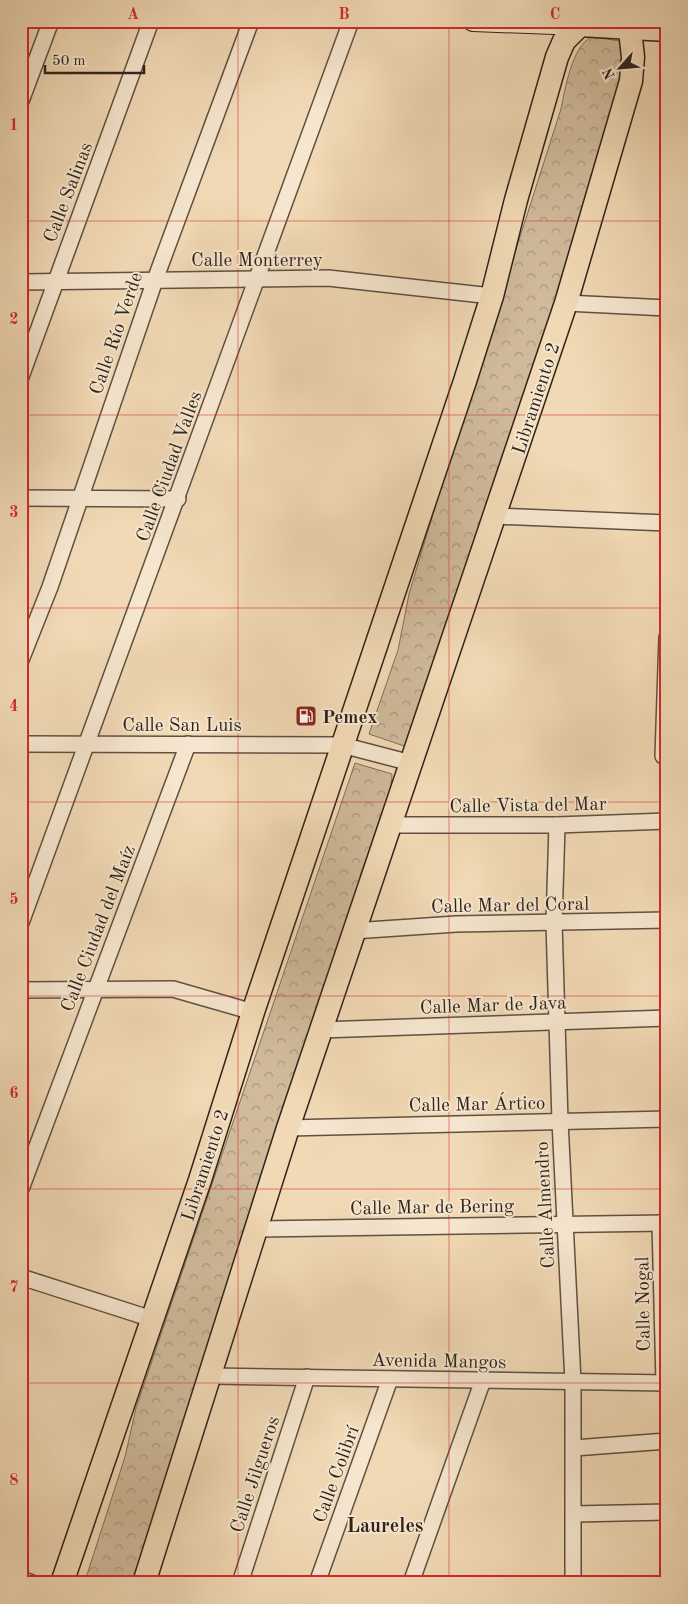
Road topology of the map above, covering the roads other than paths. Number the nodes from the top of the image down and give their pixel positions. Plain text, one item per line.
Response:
1 (51, 21) edge
2 (151, 21) edge
3 (251, 21) edge
4 (351, 21) edge
5 (473, 21) edge
6 (580, 23) edge
7 (630, 24) edge
8 (667, 30) edge
9 (21, 101) edge
10 (257, 279) junction
11 (155, 280) junction
12 (21, 282) edge
13 (55, 282) junction
14 (492, 296) junction
15 (566, 303) junction
16 (667, 308) edge
17 (21, 377) edge
18 (80, 497) junction
19 (21, 498) edge
20 (178, 499) junction
21 (494, 516) junction
22 (667, 522) edge
23 (667, 638) edge
24 (21, 660) edge
25 (21, 744) edge
26 (86, 744) junction
27 (188, 744) junction
28 (342, 745) junction
29 (663, 756) dead end
30 (411, 763) junction
31 (667, 821) edge
32 (390, 825) junction
33 (557, 825) junction
34 (667, 920) edge
35 (21, 923) edge
36 (554, 923) junction
37 (353, 931) junction
38 (96, 989) junction
39 (21, 990) edge
40 (253, 1012) junction
41 (667, 1018) edge
42 (557, 1022) junction
43 (321, 1030) junction
44 (667, 1119) edge
45 (560, 1121) junction
46 (288, 1128) junction
47 (21, 1189) edge
48 (664, 1223) edge
49 (566, 1224) junction
50 (258, 1229) junction
51 (21, 1277) edge
52 (152, 1319) junction
53 (211, 1376) junction
54 (307, 1378) junction
55 (390, 1379) junction
56 (483, 1380) junction
57 (573, 1382) junction
58 (666, 1383) edge
59 (667, 1441) edge
60 (574, 1448) junction
61 (667, 1512) edge
62 (574, 1514) junction
63 (21, 1579) edge
64 (32, 1583) edge
65 (62, 1583) edge
66 (144, 1583) edge
67 (240, 1583) edge
68 (317, 1583) edge
69 (411, 1583) edge
70 (573, 1583) edge

1 - 9 street
2 - 13 street, Calle Salinas
3 - 11 street, Calle Río Verde
4 - 10 street, Calle Ciudad Valles
5 - 6 main road
6 - 7 main road
6 - 14 main road, Libramiento 2
7 - 8 main road
7 - 15 main road, Libramiento 2
10 - 11 street, Calle Monterrey
10 - 14 street, Calle Monterrey
10 - 20 street, Calle Ciudad Valles
11 - 13 street, Calle Monterrey
11 - 18 street, Calle Río Verde
12 - 13 street, Calle Monterrey
13 - 17 street, Calle Salinas
14 - 28 main road, Libramiento 2
15 - 16 street
15 - 21 main road, Libramiento 2
18 - 19 street
18 - 20 street
18 - 24 street, Calle Río Verde
20 - 26 street, Calle Ciudad Valles
21 - 22 street
21 - 30 main road, Libramiento 2
23 - 29 street
25 - 26 street, Calle San Luis
26 - 27 street, Calle San Luis
26 - 35 street, Calle Ciudad Valles
27 - 28 street, Calle San Luis
27 - 38 street, Calle Ciudad del Maíz
28 - 30 street
28 - 40 main road, Libramiento 2
30 - 32 main road, Libramiento 2
31 - 33 street, Calle Vista del Mar
32 - 33 street, Calle Vista del Mar
32 - 37 main road, Libramiento 2
33 - 36 street, Calle Almendro
34 - 36 street, Calle Mar del Coral
36 - 37 street, Calle Mar del Coral
36 - 42 street, Calle Almendro
37 - 43 main road, Libramiento 2
38 - 39 street
38 - 40 street
38 - 47 street, Calle Ciudad del Maíz
40 - 52 main road, Libramiento 2
41 - 42 street, Calle Mar de Java
42 - 43 street, Calle Mar de Java
42 - 45 street, Calle Almendro
43 - 46 main road, Libramiento 2
44 - 45 street, Calle Mar Ártico
45 - 46 street, Calle Mar Ártico
45 - 49 street, Calle Almendro
46 - 50 main road, Libramiento 2
48 - 49 street, Calle Mar de Bering
48 - 58 street, Calle Nogal
49 - 50 street, Calle Mar de Bering
49 - 57 street, Calle Almendro
50 - 53 main road, Libramiento 2
51 - 52 street
52 - 65 main road, Libramiento 2
53 - 54 street, Avenida Mangos
53 - 66 main road, Libramiento 2
54 - 55 street, Avenida Mangos
54 - 67 street, Calle Jilgueros
55 - 56 street, Avenida Mangos
55 - 68 street, Calle Colibrí
56 - 57 street, Avenida Mangos
56 - 69 street
57 - 58 street, Avenida Mangos
57 - 60 street, Calle Almendro
59 - 60 street
60 - 62 street, Calle Almendro
61 - 62 street
62 - 70 street, Calle Almendro
63 - 64 street

